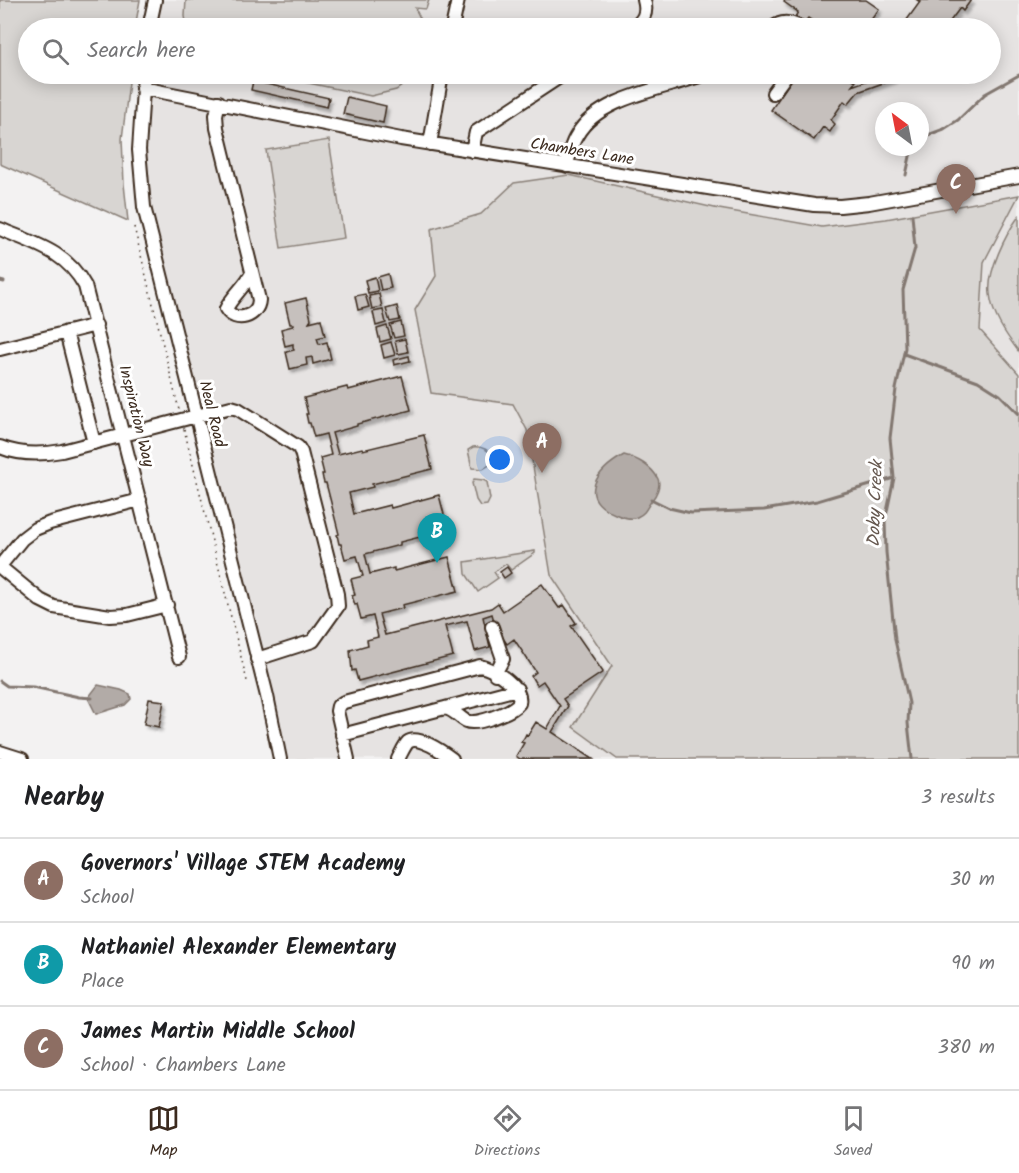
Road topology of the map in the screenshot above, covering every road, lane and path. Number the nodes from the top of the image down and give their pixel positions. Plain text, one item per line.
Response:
1 (155, 0) edge
2 (458, 0) edge
3 (644, 0) edge
4 (151, 18) edge
5 (454, 18) edge
6 (644, 18) edge
7 (143, 84) edge
8 (440, 84) edge
9 (549, 84) edge
10 (674, 84) edge
11 (780, 84) edge
12 (142, 88) junction
13 (773, 93) dead end
14 (219, 102) junction
15 (430, 144) junction
16 (472, 151) junction
17 (567, 166) junction
18 (1019, 176) edge
19 (134, 227) dead end
20 (0, 229) edge
21 (252, 273) dead end
22 (96, 325) junction
23 (66, 332) junction
24 (0, 349) edge
25 (179, 407) dead end
26 (196, 417) junction
27 (186, 434) dead end
28 (124, 436) junction
29 (94, 443) junction
30 (0, 447) edge
31 (140, 500) junction
32 (0, 567) edge
33 (166, 605) junction
34 (492, 627) dead end
35 (179, 657) dead end
36 (257, 659) junction
37 (495, 674) junction
38 (248, 685) dead end
39 (517, 689) junction
40 (441, 709) junction
41 (342, 735) junction
42 (0, 752) edge
43 (22, 759) edge
44 (280, 759) edge
45 (348, 759) edge
46 (398, 759) edge
47 (452, 759) edge

1 - 4 street
2 - 5 street
3 - 6 street
7 - 12 street, Neal Road
8 - 15 street
9 - 16 street
10 - 17 street
11 - 13 street
12 - 14 street, Chambers Lane
12 - 26 street, Neal Road
14 - 15 street, Chambers Lane
14 - 21 street
15 - 16 street, Chambers Lane
16 - 17 street, Chambers Lane
17 - 18 street, Chambers Lane
19 - 25 path
20 - 22 street, Inspiration Way
22 - 23 street
22 - 28 street, Inspiration Way
23 - 24 street
23 - 29 street
26 - 28 street
26 - 36 street, Neal Road
26 - 36 street
27 - 38 path
28 - 29 street
28 - 31 street, Inspiration Way
29 - 30 street
31 - 32 street
31 - 33 street, Inspiration Way
32 - 33 street
33 - 35 street, Inspiration Way
34 - 37 street
36 - 44 street, Neal Road
37 - 39 street
37 - 41 street
39 - 40 street
39 - 40 street
40 - 41 street
41 - 45 street
42 - 43 street
46 - 47 street

